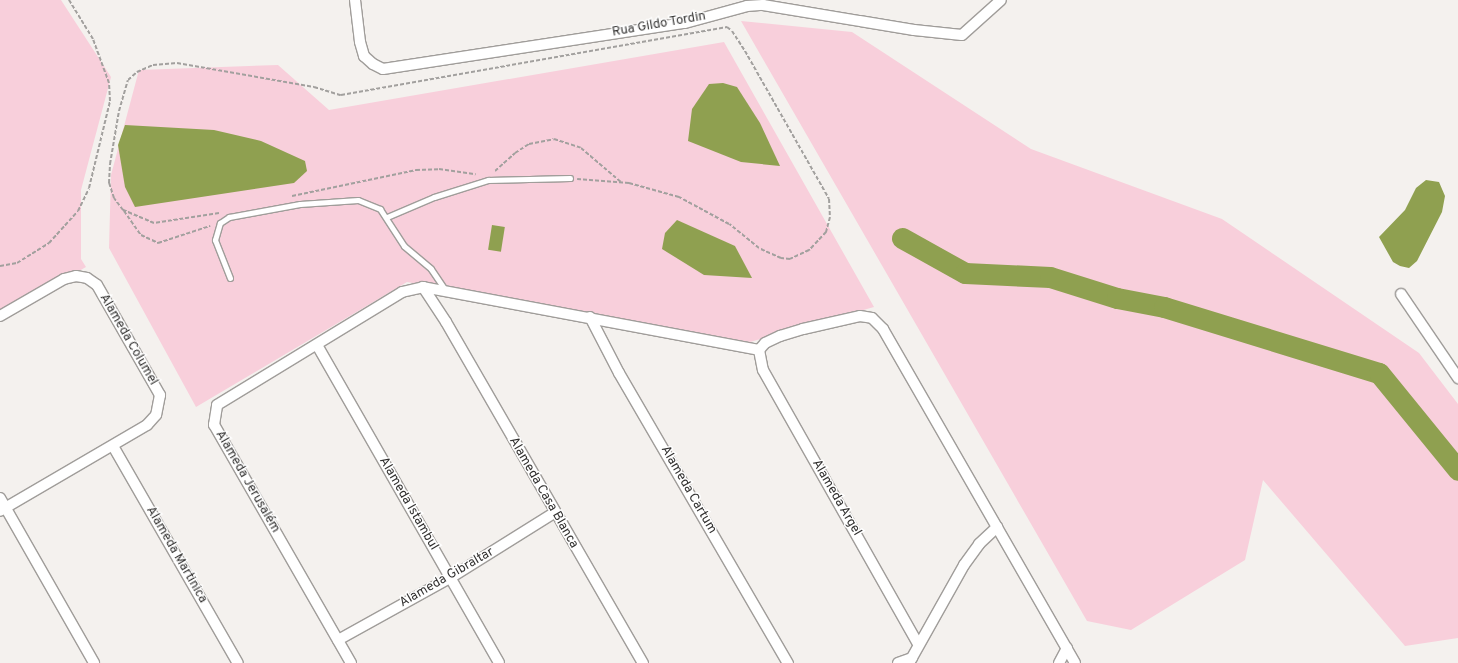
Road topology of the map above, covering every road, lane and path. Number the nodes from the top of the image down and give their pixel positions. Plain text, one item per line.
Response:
1 (69, 0) edge
2 (355, 0) edge
3 (1001, 0) edge
4 (570, 178) joint
5 (488, 180) junction
6 (621, 182) junction
7 (285, 198) dead end
8 (123, 210) junction
9 (224, 212) dead end
10 (387, 217) junction
11 (220, 222) junction
12 (0, 266) edge
13 (230, 278) dead end
14 (423, 287) junction
15 (448, 290) junction
16 (1402, 294) dead end
17 (0, 316) edge
18 (590, 317) junction
19 (317, 345) junction
20 (759, 350) junction
21 (1458, 378) edge
22 (113, 446) junction
23 (0, 498) edge
24 (3, 510) edge
25 (554, 513) junction
26 (997, 527) junction
27 (450, 578) junction
28 (338, 640) junction
29 (918, 644) junction
30 (1067, 648) junction
31 (910, 660) edge
32 (94, 663) edge
33 (238, 663) edge
34 (351, 663) edge
35 (499, 663) edge
36 (643, 663) edge
37 (788, 663) edge
38 (898, 663) edge
39 (1058, 663) edge
40 (1075, 663) edge

1 - 12 path
2 - 3 street, Rua Gildo Tordin
4 - 5 lane
4 - 6 path
5 - 6 path
5 - 7 path
5 - 10 lane
6 - 8 path
8 - 9 path
8 - 11 path
10 - 11 lane
10 - 15 lane
11 - 13 lane
14 - 15 street, Alameda Jerusalém
14 - 19 street, Alameda Jerusalém
14 - 25 street, Alameda Casa Blanca
15 - 18 street, Alameda Jerusalém
16 - 21 street
17 - 22 street, Alameda Columel
18 - 20 street, Alameda Jerusalém
18 - 37 street, Alameda Cartum
19 - 27 street, Alameda Istambul
19 - 28 street, Alameda Jerusalém
20 - 26 street
20 - 29 street, Alameda Argel
22 - 24 street, Alameda Columel
22 - 33 street, Alameda Martinica
23 - 24 street
24 - 32 street
25 - 27 street, Alameda Gibraltar
25 - 36 street, Alameda Casa Blanca
26 - 29 street
26 - 30 street
27 - 28 street, Alameda Gibraltar
27 - 35 street, Alameda Istambul
28 - 34 street, Alameda Jerusalém
29 - 31 street
30 - 39 street
30 - 40 street
31 - 38 street

